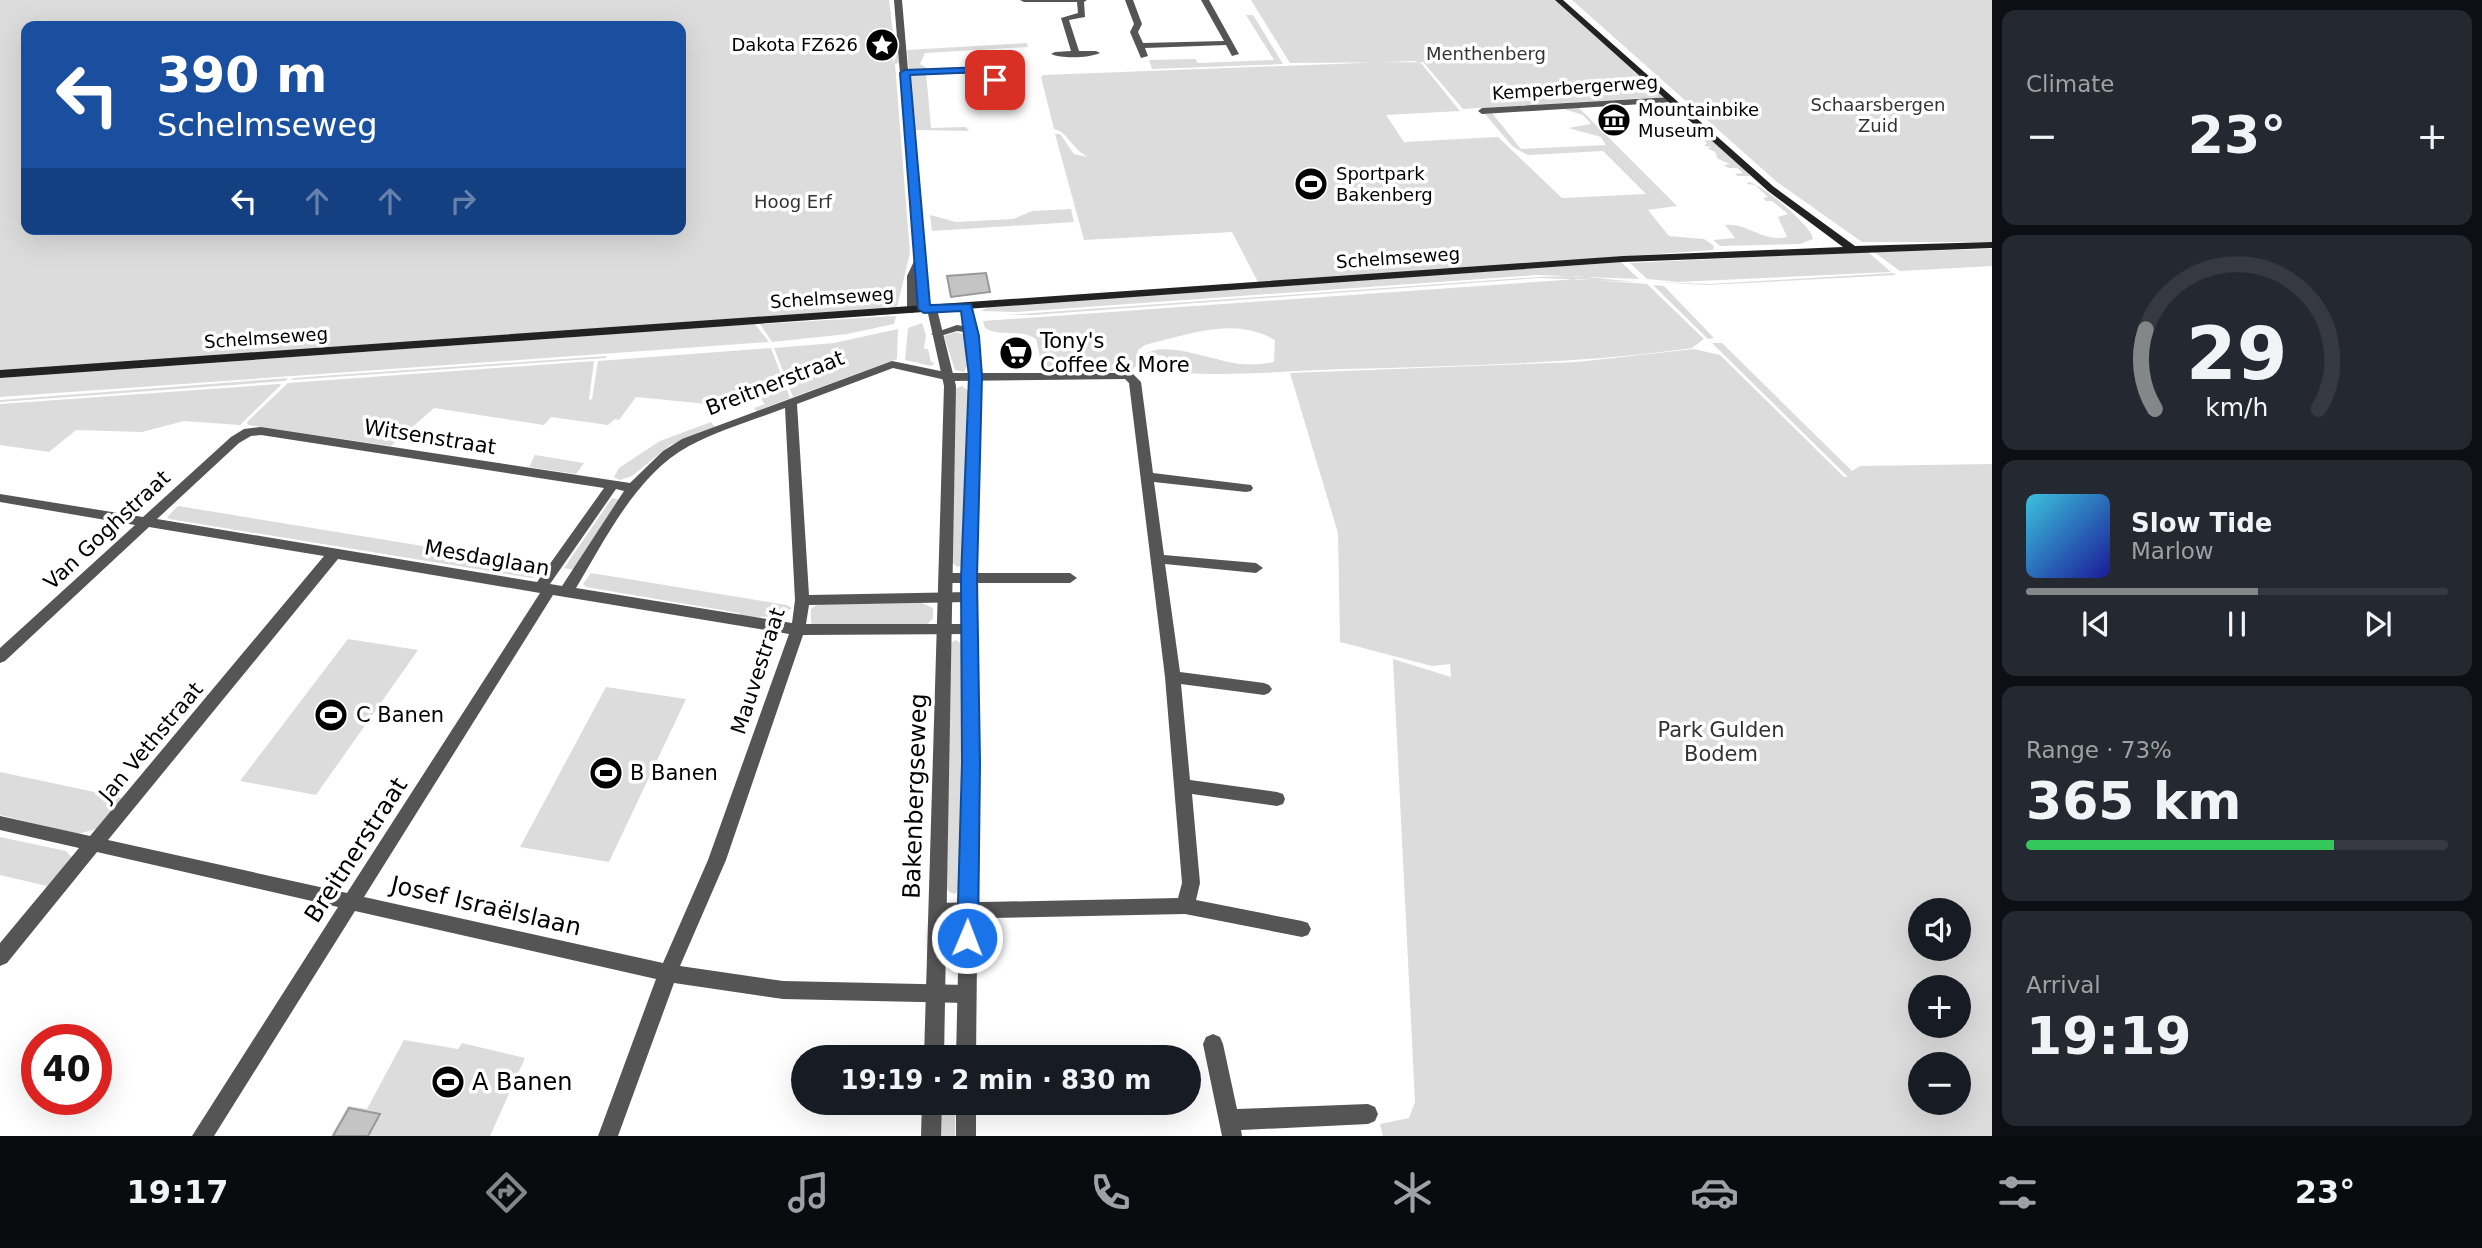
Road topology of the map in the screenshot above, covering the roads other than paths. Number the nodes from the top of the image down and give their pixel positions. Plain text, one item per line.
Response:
1 (898, 0) edge
2 (1081, 0) edge
3 (1129, 0) edge
4 (1205, 0) edge
5 (1559, 0) edge
6 (1025, 1) edge
7 (1228, 43) junction
8 (1139, 46) junction
9 (1096, 53) dead end
10 (1055, 54) dead end
11 (1076, 54) junction
12 (1235, 54) dead end
13 (1144, 57) dead end
14 (905, 73) junction
15 (995, 80) junction
16 (1671, 100) junction
17 (1482, 111) dead end
18 (1795, 208) junction
19 (1992, 245) edge
20 (1852, 247) junction
21 (1831, 248) junction
22 (966, 306) junction
23 (923, 309) junction
24 (971, 330) junction
25 (937, 334) junction
26 (0, 374) edge
27 (976, 376) junction
28 (950, 377) junction
29 (791, 402) junction
30 (243, 434) joint
31 (1148, 477) junction
32 (613, 484) junction
33 (635, 488) junction
34 (1246, 488) dead end
35 (0, 498) edge
36 (147, 522) junction
37 (335, 553) junction
38 (1158, 559) junction
39 (1256, 568) dead end
40 (946, 578) junction
41 (969, 578) junction
42 (1070, 578) dead end
43 (552, 590) junction
44 (946, 597) junction
45 (969, 597) junction
46 (802, 600) junction
47 (970, 629) junction
48 (798, 630) junction
49 (946, 630) junction
50 (0, 657) edge
51 (1173, 677) junction
52 (1264, 689) dead end
53 (1182, 786) junction
54 (1277, 799) dead end
55 (0, 823) edge
56 (94, 844) junction
57 (352, 901) junction
58 (1185, 906) junction
59 (968, 910) junction
60 (938, 911) junction
61 (1302, 929) dead end
62 (0, 957) edge
63 (668, 973) junction
64 (966, 994) junction
65 (936, 995) junction
66 (1213, 1044) dead end
67 (934, 1045) edge
68 (966, 1045) edge
69 (1368, 1114) dead end
70 (932, 1115) edge
71 (966, 1115) edge
72 (1231, 1128) edge
73 (202, 1136) edge
74 (608, 1136) edge
75 (931, 1136) edge
76 (966, 1136) edge

1 - 14 street, Bakenbergseweg
2 - 6 street
2 - 11 street
3 - 8 street
4 - 7 street
5 - 16 main road, Kemperbergerweg
7 - 8 street
7 - 12 street
8 - 13 street
9 - 11 street
10 - 11 street
14 - 15 street
14 - 23 street, Bakenbergseweg
15 - 15 street
16 - 17 street, Kemperbergerweg
16 - 18 main road, Kemperbergerweg
18 - 20 main road, Kemperbergerweg
18 - 21 main road, Kemperbergerweg
19 - 20 main road, Schelmseweg
20 - 21 main road, Schelmseweg
21 - 22 main road, Schelmseweg
22 - 23 main road, Schelmseweg
22 - 24 street
23 - 25 street, Bakenbergseweg
23 - 26 main road, Schelmseweg
24 - 25 street
24 - 27 street
25 - 28 street, Bakenbergseweg
27 - 28 street
27 - 31 street
27 - 41 street
28 - 29 street, Breitnerstraat
28 - 40 street, Bakenbergseweg
29 - 33 street, Breitnerstraat
29 - 46 street, Mauvestraat
30 - 32 street, Witsenstraat
30 - 36 street, Van Goghstraat
31 - 34 street
31 - 38 street
32 - 33 street
32 - 43 street, Breitnerstraat
33 - 43 street, Breitnerstraat
35 - 36 street, Mesdaglaan
36 - 37 street, Mesdaglaan
36 - 50 street, Van Goghstraat
37 - 43 street, Mesdaglaan
37 - 56 street, Jan Vethstraat
38 - 39 street
38 - 51 street
40 - 41 street
40 - 44 street, Bakenbergseweg
41 - 42 street
41 - 45 street
43 - 48 street, Mesdaglaan
43 - 57 street, Breitnerstraat
44 - 45 street
44 - 46 street
44 - 49 street, Bakenbergseweg
45 - 47 street
46 - 48 street, Mauvestraat
47 - 49 street, Mesdaglaan
47 - 59 street
48 - 49 street, Mesdaglaan
48 - 63 street, Mauvestraat
49 - 60 street, Bakenbergseweg
51 - 52 street
51 - 53 street
53 - 54 street
53 - 58 street
55 - 56 street, Josef Israëlslaan
56 - 57 street, Josef Israëlslaan
56 - 62 street, Jan Vethstraat
57 - 63 street, Josef Israëlslaan
57 - 73 street, Breitnerstraat
58 - 59 street
58 - 61 street
59 - 60 street
59 - 64 street
60 - 65 street, Bakenbergseweg
63 - 65 street, Josef Israëlslaan
63 - 74 street, Mauvestraat
64 - 65 street, Josef Israëlslaan
64 - 68 street
65 - 67 street, Bakenbergseweg
66 - 72 street
69 - 72 street
70 - 75 street
71 - 76 street

